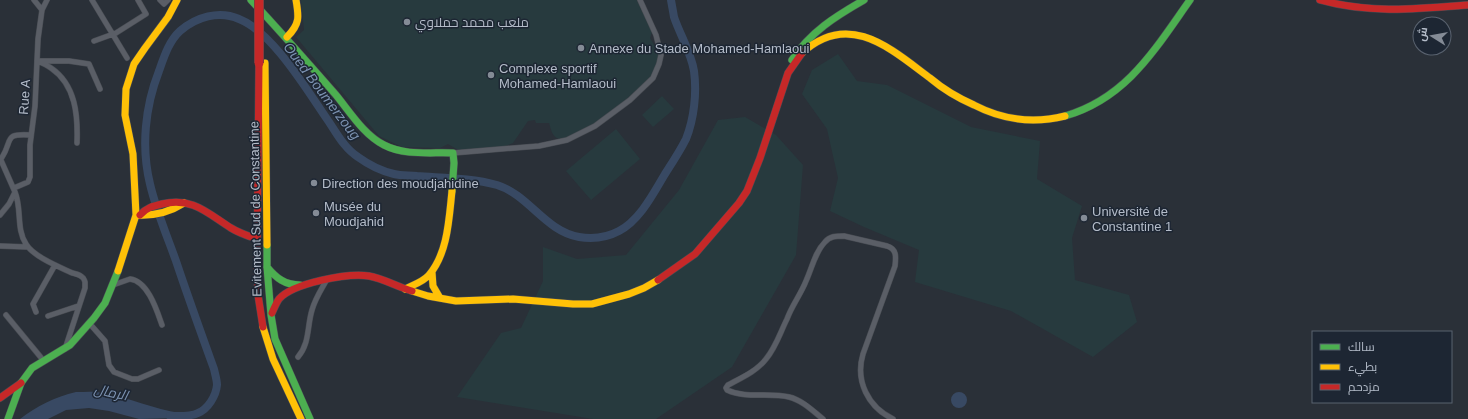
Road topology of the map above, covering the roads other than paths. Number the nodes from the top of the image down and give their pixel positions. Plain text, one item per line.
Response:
1 (34, 0) edge
2 (47, 0) edge
3 (92, 0) edge
4 (138, 0) edge
5 (160, 0) edge
6 (168, 0) edge
7 (177, 0) edge
8 (251, 0) edge
9 (259, 0) edge
10 (265, 0) edge
11 (296, 0) edge
12 (640, 0) edge
13 (864, 0) edge
14 (1190, 0) edge
15 (1320, 0) edge
16 (1468, 4) edge
17 (42, 10) junction
18 (114, 34) junction
19 (287, 37) junction
20 (94, 41) dead end
21 (127, 58) dead end
22 (37, 61) junction
23 (262, 63) junction
24 (788, 73) junction
25 (100, 89) dead end
26 (31, 135) junction
27 (77, 143) dead end
28 (453, 153) junction
29 (1, 158) edge
30 (15, 190) junction
31 (143, 213) junction
32 (0, 215) edge
33 (257, 239) junction
34 (0, 246) edge
35 (28, 247) junction
36 (55, 265) junction
37 (266, 267) junction
38 (432, 272) junction
39 (326, 281) junction
40 (309, 284) junction
41 (113, 285) junction
42 (405, 289) junction
43 (440, 298) junction
44 (78, 306) junction
45 (36, 312) dead end
46 (6, 315) dead end
47 (271, 315) junction
48 (48, 316) dead end
49 (90, 324) junction
50 (162, 325) dead end
51 (65, 349) junction
52 (298, 357) dead end
53 (43, 360) junction
54 (159, 370) dead end
55 (21, 383) junction
56 (0, 398) edge
57 (8, 419) edge
58 (300, 419) edge
59 (310, 419) edge
60 (823, 419) edge
61 (893, 419) edge

1 - 17 street
2 - 17 street, Rue A
3 - 18 street
4 - 18 street
5 - 6 street
7 - 31 main road
8 - 19 main road
9 - 23 main road, bridge
10 - 23 main road
11 - 19 main road
12 - 28 street
13 - 24 main road
14 - 24 main road
15 - 16 main road
17 - 22 street, Rue A
18 - 20 street
18 - 21 street
19 - 28 main road
22 - 25 street
22 - 26 street, Rue A
22 - 27 street
23 - 33 main road, Evitement Sud de Constantine
23 - 37 main road, Evitement Sud de Constantine
24 - 43 main road
26 - 29 street
26 - 30 street, Rue A
28 - 38 main road
29 - 30 street
30 - 32 street
30 - 35 street
31 - 33 main road
31 - 41 main road
33 - 58 main road, Evitement Sud de Constantine
34 - 35 street
35 - 36 street
36 - 44 street
36 - 45 street
37 - 40 main road
37 - 47 main road, Evitement Sud de Constantine
38 - 42 main road
38 - 43 main road
39 - 40 main road
39 - 42 main road
39 - 52 street
40 - 47 main road
41 - 49 main road
41 - 50 street
42 - 43 main road
44 - 48 street
44 - 51 street
46 - 53 street
47 - 59 main road, Evitement Sud de Constantine
49 - 51 main road
49 - 54 street
51 - 53 main road
53 - 55 main road
55 - 56 main road
55 - 57 main road
60 - 61 street

